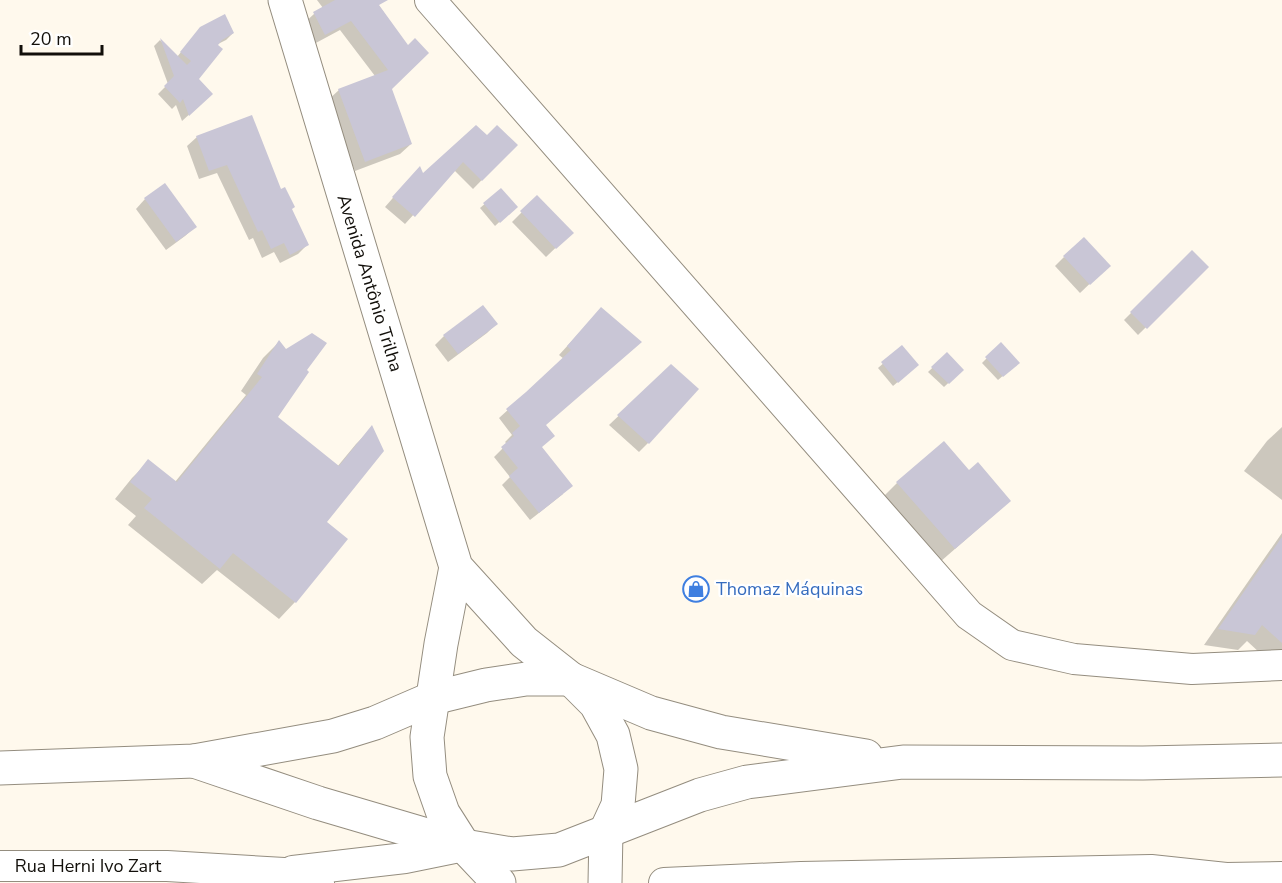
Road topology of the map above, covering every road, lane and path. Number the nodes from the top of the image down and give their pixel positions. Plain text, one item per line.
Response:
1 (285, 0) edge
2 (430, 0) edge
3 (456, 567) junction
4 (1282, 664) edge
5 (571, 679) junction
6 (433, 698) junction
7 (1282, 760) edge
8 (194, 761) junction
9 (903, 762) junction
10 (4, 763) edge
11 (606, 831) junction
12 (464, 846) junction
13 (0, 866) edge
14 (284, 873) junction
15 (1282, 877) edge
16 (1228, 880) edge
17 (319, 883) edge
18 (499, 883) edge
19 (605, 883) edge
20 (664, 883) edge

1 - 3 main road, Avenida Antônio Trilha
2 - 4 street
3 - 5 main road, Avenida Antônio Trilha
3 - 6 main road, Avenida Antônio Trilha
5 - 6 main road
5 - 9 main road
5 - 11 main road
6 - 8 main road
6 - 12 main road
7 - 9 main road
8 - 10 main road
8 - 12 main road
9 - 11 main road
11 - 12 main road
11 - 19 main road
12 - 14 street
12 - 18 main road
13 - 14 street, Rua Herni Ivo Zart
14 - 17 street, Rua Herni Ivo Zart
15 - 16 street
16 - 20 street

